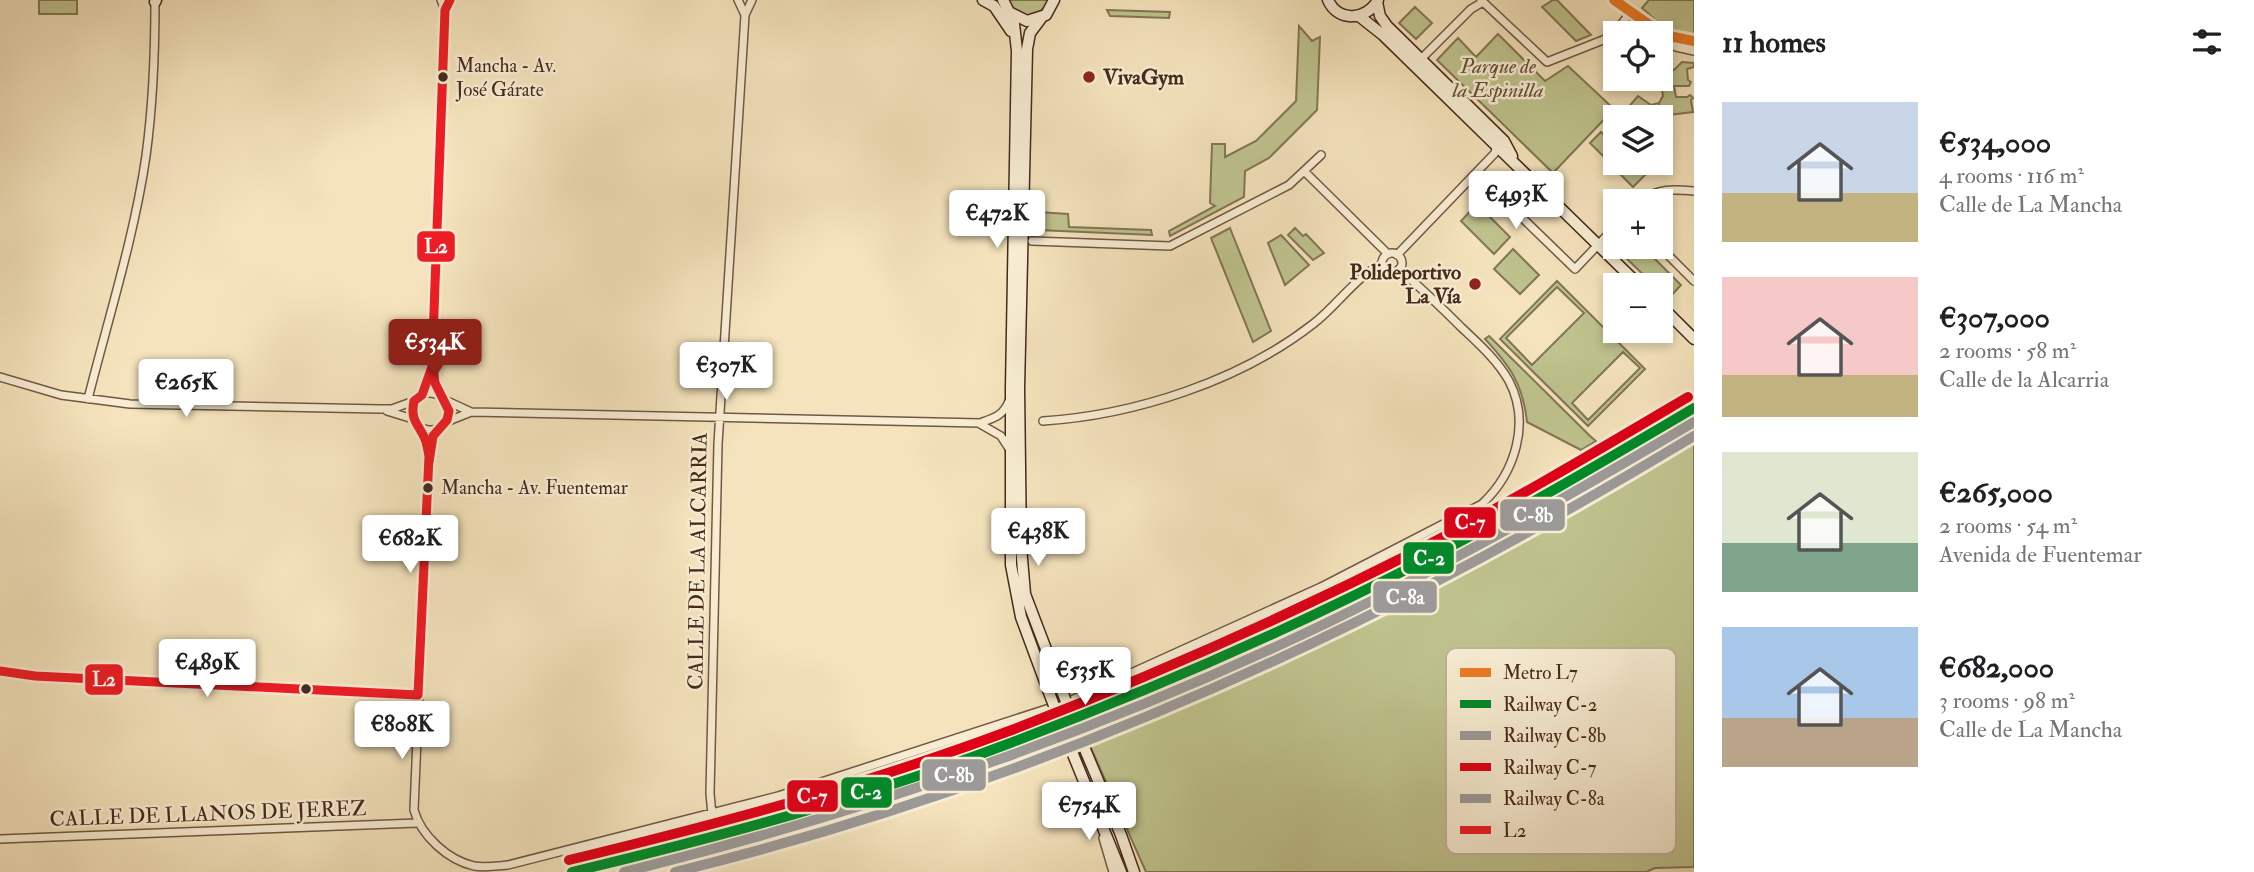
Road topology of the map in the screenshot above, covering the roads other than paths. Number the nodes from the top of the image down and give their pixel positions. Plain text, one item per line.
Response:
1 (441, 0) edge
2 (450, 0) edge
3 (738, 0) edge
4 (752, 0) edge
5 (984, 0) edge
6 (1316, 0) edge
7 (1614, 0) edge
8 (156, 1) edge
9 (1055, 1) edge
10 (1377, 1) edge
11 (1482, 1) edge
12 (1329, 2) edge
13 (1003, 4) edge
14 (445, 10) junction
15 (1629, 14) junction
16 (745, 15) junction
17 (1359, 16) junction
18 (1042, 17) junction
19 (1624, 21) edge
20 (1637, 21) edge
21 (1603, 41) edge
22 (1673, 45) edge
23 (1017, 51) junction
24 (1694, 51) edge
25 (1421, 59) junction
26 (1496, 146) junction
27 (1321, 155) dead end
28 (1305, 172) junction
29 (1476, 173) junction
30 (1673, 189) edge
31 (1541, 190) junction
32 (1694, 191) edge
33 (1603, 240) edge
34 (1032, 242) dead end
35 (1598, 245) junction
36 (1388, 254) junction
37 (1397, 255) junction
38 (1672, 259) edge
39 (1382, 264) junction
40 (1399, 269) junction
41 (1627, 273) edge
42 (1694, 281) edge
43 (1673, 318) edge
44 (1694, 338) edge
45 (432, 367) junction
46 (0, 377) edge
47 (422, 395) junction
48 (1011, 397) junction
49 (88, 399) junction
50 (444, 399) junction
51 (414, 401) junction
52 (380, 409) junction
53 (471, 412) junction
54 (719, 416) junction
55 (1043, 421) dead end
56 (416, 422) junction
57 (980, 424) junction
58 (440, 427) junction
59 (1011, 452) junction
60 (429, 456) junction
61 (0, 671) edge
62 (418, 695) junction
63 (1094, 804) junction
64 (712, 814) junction
65 (417, 823) junction
66 (0, 839) edge
67 (1113, 872) edge
68 (1121, 872) edge
69 (1137, 872) edge

1 - 14 street
2 - 14 street
3 - 16 street, CALLE DE LA ALCARRIA
4 - 16 street, CALLE DE LA ALCARRIA
5 - 23 main road
6 - 12 main road
7 - 15 street
8 - 49 street
9 - 18 main road
10 - 17 main road
10 - 25 main road
11 - 21 street
11 - 25 street
12 - 17 main road
13 - 18 main road
13 - 23 main road
14 - 45 street
15 - 19 street
15 - 20 street
16 - 54 street, CALLE DE LA ALCARRIA
17 - 26 main road
18 - 69 main road, bridge
22 - 24 street
23 - 48 main road
25 - 31 main road
26 - 29 street
26 - 31 main road
27 - 28 street
28 - 34 street
28 - 36 street
29 - 35 street
29 - 37 street
30 - 32 street
31 - 35 main road
33 - 35 street
35 - 41 main road
36 - 37 street
36 - 39 street
37 - 40 street
38 - 42 street
39 - 40 street
39 - 55 street
40 - 64 street
43 - 44 main road
45 - 47 street
45 - 50 street
46 - 49 street
47 - 50 street
47 - 51 street
48 - 57 street
48 - 59 main road
49 - 52 street
50 - 53 street
50 - 58 street
51 - 52 street
51 - 56 street
52 - 56 street
53 - 54 street
53 - 58 street
54 - 57 street
54 - 64 street, CALLE DE LA ALCARRIA
56 - 58 street
56 - 60 street
57 - 59 street
58 - 60 street
59 - 63 main road, bridge
60 - 62 street
61 - 62 street
62 - 65 street
63 - 67 street
63 - 68 main road
64 - 65 street
65 - 66 street, CALLE DE LLANOS DE JEREZ

